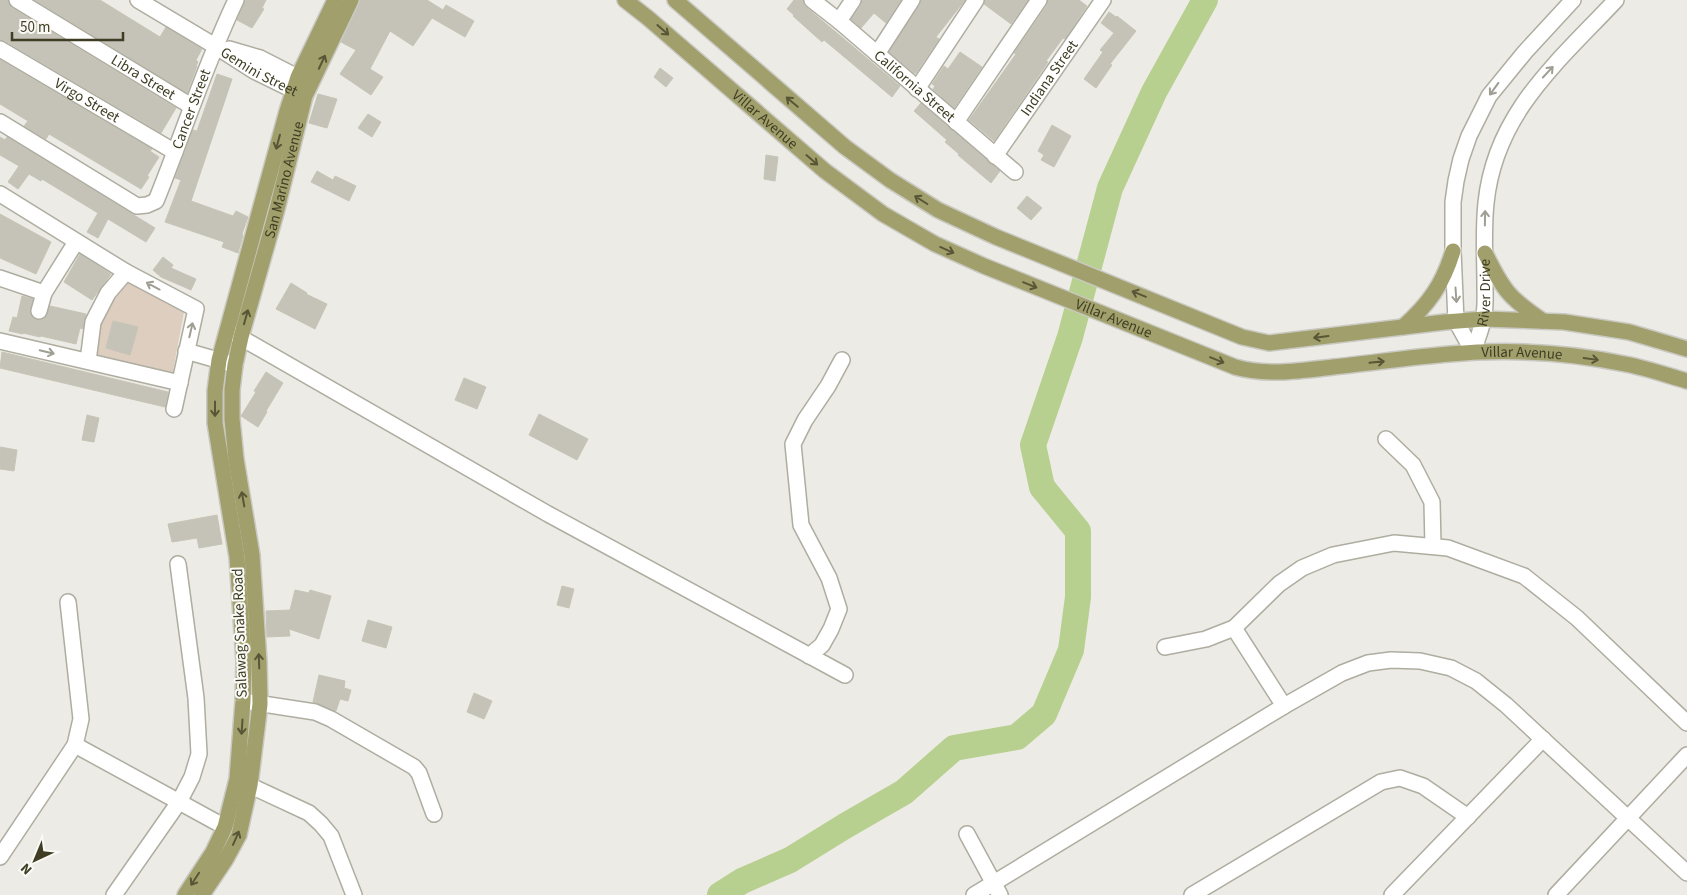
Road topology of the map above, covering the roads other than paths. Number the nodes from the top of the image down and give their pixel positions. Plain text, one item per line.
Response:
1 (18, 0) edge
2 (138, 0) edge
3 (236, 0) edge
4 (335, 0) edge
5 (351, 0) edge
6 (625, 0) edge
7 (675, 0) edge
8 (812, 0) edge
9 (853, 0) edge
10 (912, 0) edge
11 (976, 0) edge
12 (1039, 0) edge
13 (1103, 0) edge
14 (1573, 0) edge
15 (1616, 0) edge
16 (839, 21) junction
17 (216, 46) junction
18 (0, 49) edge
19 (877, 54) junction
20 (302, 87) junction
21 (917, 89) junction
22 (191, 106) junction
23 (0, 122) edge
24 (956, 122) junction
25 (175, 152) junction
26 (995, 156) junction
27 (1015, 172) dead end
28 (0, 194) edge
29 (259, 212) junction
30 (276, 213) junction
31 (76, 242) junction
32 (1453, 251) junction
33 (1485, 253) junction
34 (126, 272) junction
35 (0, 278) edge
36 (44, 292) junction
37 (39, 311) dead end
38 (1484, 319) junction
39 (1456, 320) junction
40 (1543, 321) junction
41 (1403, 327) junction
42 (227, 330) junction
43 (241, 337) junction
44 (0, 341) edge
45 (1687, 349) edge
46 (186, 351) junction
47 (1472, 352) junction
48 (219, 360) junction
49 (842, 360) dead end
50 (88, 361) junction
51 (235, 365) junction
52 (1687, 381) edge
53 (180, 383) junction
54 (174, 409) dead end
55 (1386, 439) dead end
56 (1433, 546) junction
57 (178, 564) dead end
58 (68, 602) dead end
59 (1234, 628) junction
60 (1165, 647) dead end
61 (810, 656) junction
62 (845, 675) dead end
63 (243, 701) junction
64 (260, 704) junction
65 (1284, 706) junction
66 (1687, 723) edge
67 (1543, 739) junction
68 (75, 745) junction
69 (1687, 755) edge
70 (243, 782) junction
71 (179, 802) junction
72 (434, 814) dead end
73 (1468, 817) junction
74 (1628, 819) junction
75 (225, 827) junction
76 (966, 834) dead end
77 (0, 857) edge
78 (1687, 873) edge
79 (996, 889) edge
80 (114, 895) edge
81 (184, 895) edge
82 (202, 895) edge
83 (354, 895) edge
84 (974, 895) edge
85 (1192, 895) edge
86 (1392, 895) edge
87 (1556, 895) edge

1 - 22 street, Libra Street
2 - 17 street, Gemini Street
3 - 17 street, Cancer Street
4 - 20 main road, San Marino Avenue
20 -> 5 main road, San Marino Avenue
6 -> 47 main road, Villar Avenue
41 -> 7 main road, Villar Avenue
8 - 16 street, California Street
9 - 16 street
10 - 19 street
11 - 21 street
12 - 24 street
13 - 26 street, Indiana Street
14 -> 32 street, River Drive
33 -> 15 street, River Drive
16 - 19 street, California Street
17 - 20 street, Gemini Street
17 - 22 street, Cancer Street
18 - 25 street, Virgo Street
19 - 21 street, California Street
20 -> 29 main road, San Marino Avenue
20 - 30 main road, San Marino Avenue
21 - 24 street, California Street
22 - 25 street, Cancer Street
23 - 25 street, Cancer Street
24 - 26 street, California Street
26 - 27 street, California Street
28 - 31 street
29 - 30 main road
29 - 42 main road, San Marino Avenue
43 -> 30 main road, San Marino Avenue
31 - 34 street
31 - 36 street
32 -> 39 street, River Drive
32 - 41 main road
33 - 38 street, River Drive
33 - 40 main road
46 -> 34 street
34 - 50 street
35 - 36 street
36 - 37 street
38 - 39 main road, Villar Avenue
38 - 40 main road, Villar Avenue
38 - 47 street, River Drive
39 - 41 main road, Villar Avenue
39 - 47 street, River Drive
40 - 45 main road, Villar Avenue
42 - 43 street
42 - 48 main road, San Marino Avenue
43 - 51 main road, San Marino Avenue
43 - 61 street
44 -> 50 street
46 - 48 street
46 - 53 street
47 -> 52 main road, Villar Avenue
48 - 51 street
48 -> 63 main road, Salawag Snake Road
49 - 61 street
50 - 53 street
64 -> 51 main road, Salawag Snake Road
53 - 54 street
55 - 56 street
56 - 59 street
56 - 66 street
57 - 71 street
58 - 68 street
59 - 60 street
59 - 65 street
61 - 62 street
63 - 64 street
63 -> 70 main road, Salawag Snake Road
64 - 70 main road, Salawag Snake Road
64 - 72 street
65 - 67 street
65 - 79 street
67 - 73 street
67 - 74 street
68 - 71 street
68 - 77 street
69 - 74 street
70 - 75 main road, Salawag Snake Road
82 -> 70 main road, Salawag Snake Road
70 - 83 street
71 - 75 street
71 - 80 street
73 - 85 street
73 - 86 street
74 - 78 street
74 - 87 street
75 -> 81 main road, Salawag Snake Road
76 - 79 street
79 - 84 street

